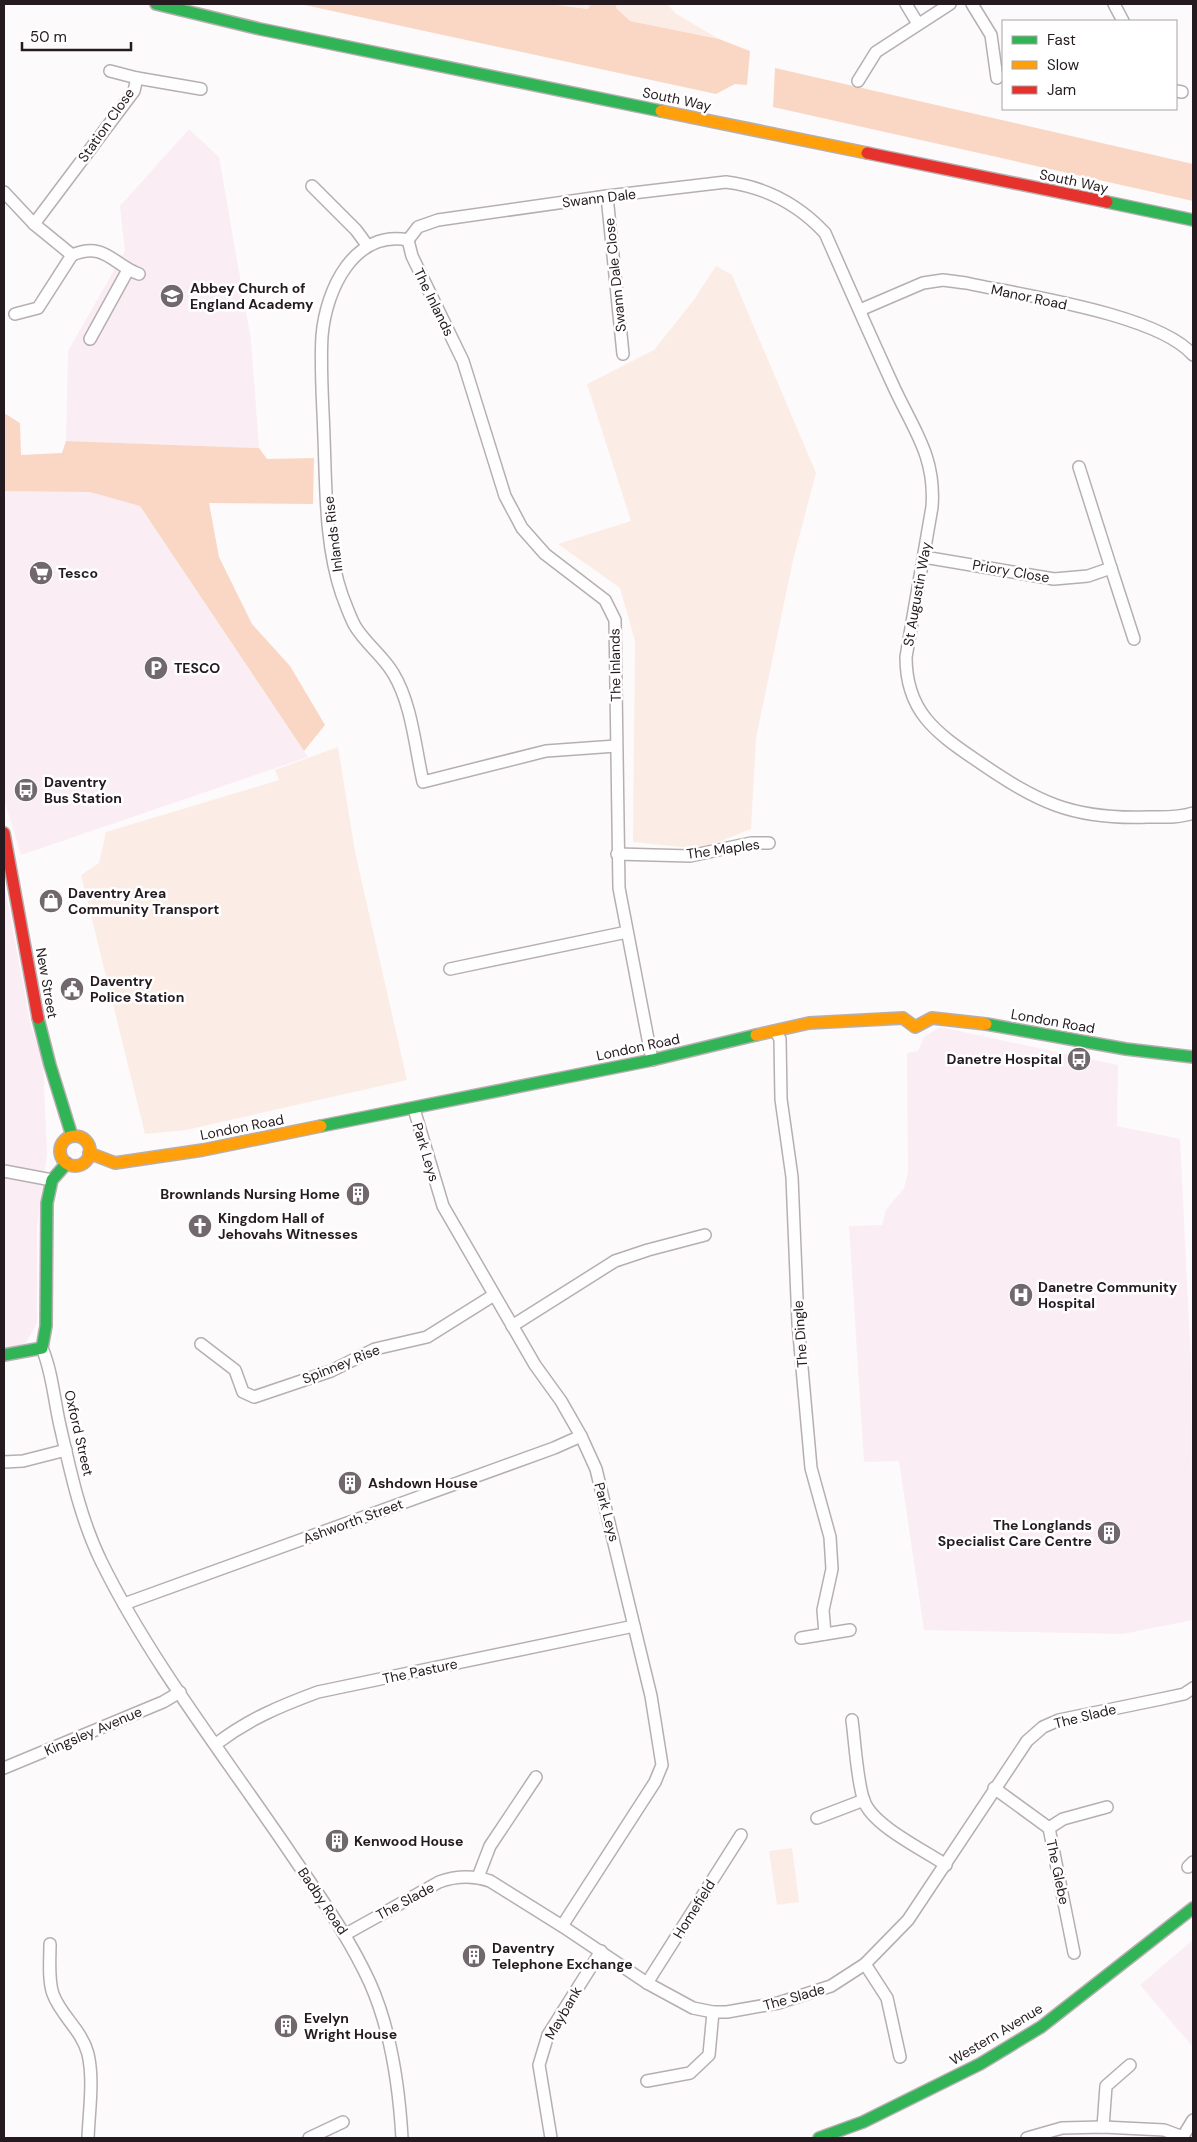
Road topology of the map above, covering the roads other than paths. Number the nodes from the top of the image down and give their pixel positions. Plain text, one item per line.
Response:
1 (156, 4) edge
2 (906, 4) edge
3 (950, 4) edge
4 (972, 4) edge
5 (1114, 4) edge
6 (1122, 20) edge
7 (918, 24) junction
8 (1002, 33) edge
9 (991, 35) junction
10 (110, 71) dead end
11 (137, 78) junction
12 (997, 78) dead end
13 (858, 81) dead end
14 (201, 89) dead end
15 (312, 186) dead end
16 (4, 192) edge
17 (607, 196) junction
18 (792, 205) joint
19 (1193, 220) edge
20 (34, 224) junction
21 (408, 240) junction
22 (367, 245) junction
23 (72, 255) junction
24 (128, 270) junction
25 (139, 274) dead end
26 (860, 310) junction
27 (15, 314) dead end
28 (90, 339) dead end
29 (622, 354) dead end
30 (1193, 354) edge
31 (1079, 467) dead end
32 (924, 557) junction
33 (1111, 568) junction
34 (1134, 639) dead end
35 (616, 746) junction
36 (1193, 813) edge
37 (4, 833) edge
38 (769, 843) dead end
39 (618, 854) junction
40 (627, 932) junction
41 (450, 969) dead end
42 (776, 1032) junction
43 (1193, 1057) edge
44 (652, 1060) junction
45 (414, 1109) junction
46 (72, 1136) junction
47 (90, 1152) junction
48 (67, 1164) junction
49 (4, 1171) edge
50 (52, 1180) junction
51 (705, 1235) dead end
52 (494, 1296) junction
53 (512, 1326) junction
54 (201, 1344) dead end
55 (42, 1348) junction
56 (4, 1355) edge
57 (581, 1436) junction
58 (66, 1450) junction
59 (4, 1462) edge
60 (124, 1604) junction
61 (634, 1626) junction
62 (850, 1630) dead end
63 (825, 1634) junction
64 (801, 1638) dead end
65 (1193, 1688) edge
66 (180, 1692) junction
67 (852, 1720) dead end
68 (216, 1744) junction
69 (4, 1768) edge
70 (536, 1777) dead end
71 (994, 1788) junction
72 (864, 1800) junction
73 (1107, 1807) dead end
74 (817, 1818) dead end
75 (1049, 1828) junction
76 (740, 1835) dead end
77 (946, 1865) junction
78 (478, 1877) junction
79 (1193, 1908) edge
80 (562, 1926) junction
81 (346, 1934) junction
82 (50, 1944) dead end
83 (601, 1951) junction
84 (1074, 1953) dead end
85 (866, 1964) junction
86 (647, 1983) junction
87 (713, 2012) junction
88 (900, 2057) dead end
89 (1130, 2065) dead end
90 (647, 2081) dead end
91 (1193, 2120) edge
92 (343, 2122) dead end
93 (1102, 2128) junction
94 (88, 2138) edge
95 (309, 2138) edge
96 (402, 2138) edge
97 (551, 2138) edge
98 (819, 2138) edge
99 (1027, 2138) edge
100 (1182, 2138) edge

1 - 19 main road, South Way
2 - 7 street
3 - 7 street
4 - 9 street
5 - 6 street
7 - 13 street
8 - 9 street
9 - 12 street
10 - 11 street
11 - 14 street, Station Close
11 - 20 street, Station Close
15 - 22 street
16 - 20 street
17 - 18 street, Swann Dale
17 - 21 street, Swann Dale
17 - 29 street, Swann Dale Close
18 - 26 street, St Augustin Way
20 - 23 street
21 - 22 street, Inlands Rise
21 - 35 street, The Inlands
22 - 35 street, Inlands Rise
23 - 24 street
23 - 27 street
24 - 25 street
24 - 28 street
26 - 30 street, Manor Road
26 - 32 street, St Augustin Way
31 - 33 street
32 - 33 street, Priory Close
32 - 36 street, St Augustin Way
33 - 34 street
35 - 39 street, The Inlands
37 - 46 main road, New Street
38 - 39 street, The Maples
39 - 40 street, The Inlands
40 - 41 street
40 - 44 street, The Inlands
42 - 43 main road, London Road
42 - 44 main road, London Road
42 - 63 street, The Dingle
44 - 45 main road, London Road
45 - 47 main road, London Road
45 - 52 street, Park Leys
46 - 47 main road
46 - 48 main road
47 - 48 main road
48 - 50 main road
49 - 50 street
50 - 55 main road, Oxford Street
51 - 53 street
52 - 53 street, Park Leys
52 - 54 street, Spinney Rise
53 - 57 street, Park Leys
55 - 56 main road
55 - 58 street, Oxford Street
57 - 60 street, Ashworth Street
57 - 61 street, Park Leys
58 - 59 street
58 - 60 street, Oxford Street
60 - 66 street, Oxford Street
61 - 68 street, The Pasture
61 - 80 street, Park Leys
62 - 63 street
63 - 64 street
65 - 71 street, The Slade
66 - 68 street, Badby Road
66 - 69 street, Kingsley Avenue
67 - 72 street
68 - 81 street, Badby Road
70 - 78 street
71 - 75 street, The Glebe
71 - 77 street, The Slade
72 - 74 street
72 - 77 street
73 - 75 street
75 - 84 street, The Glebe
76 - 86 street, Homefield
77 - 85 street, The Slade
78 - 80 street, The Slade
78 - 81 street, The Slade
79 - 98 main road, Western Avenue
80 - 83 street, The Slade
81 - 96 street, Badby Road
82 - 94 street
83 - 86 street, The Slade
83 - 97 street, Maybank
85 - 87 street, The Slade
85 - 88 street
86 - 87 street, The Slade
87 - 90 street
89 - 93 street
91 - 100 street
92 - 95 street
93 - 99 street
93 - 100 street

